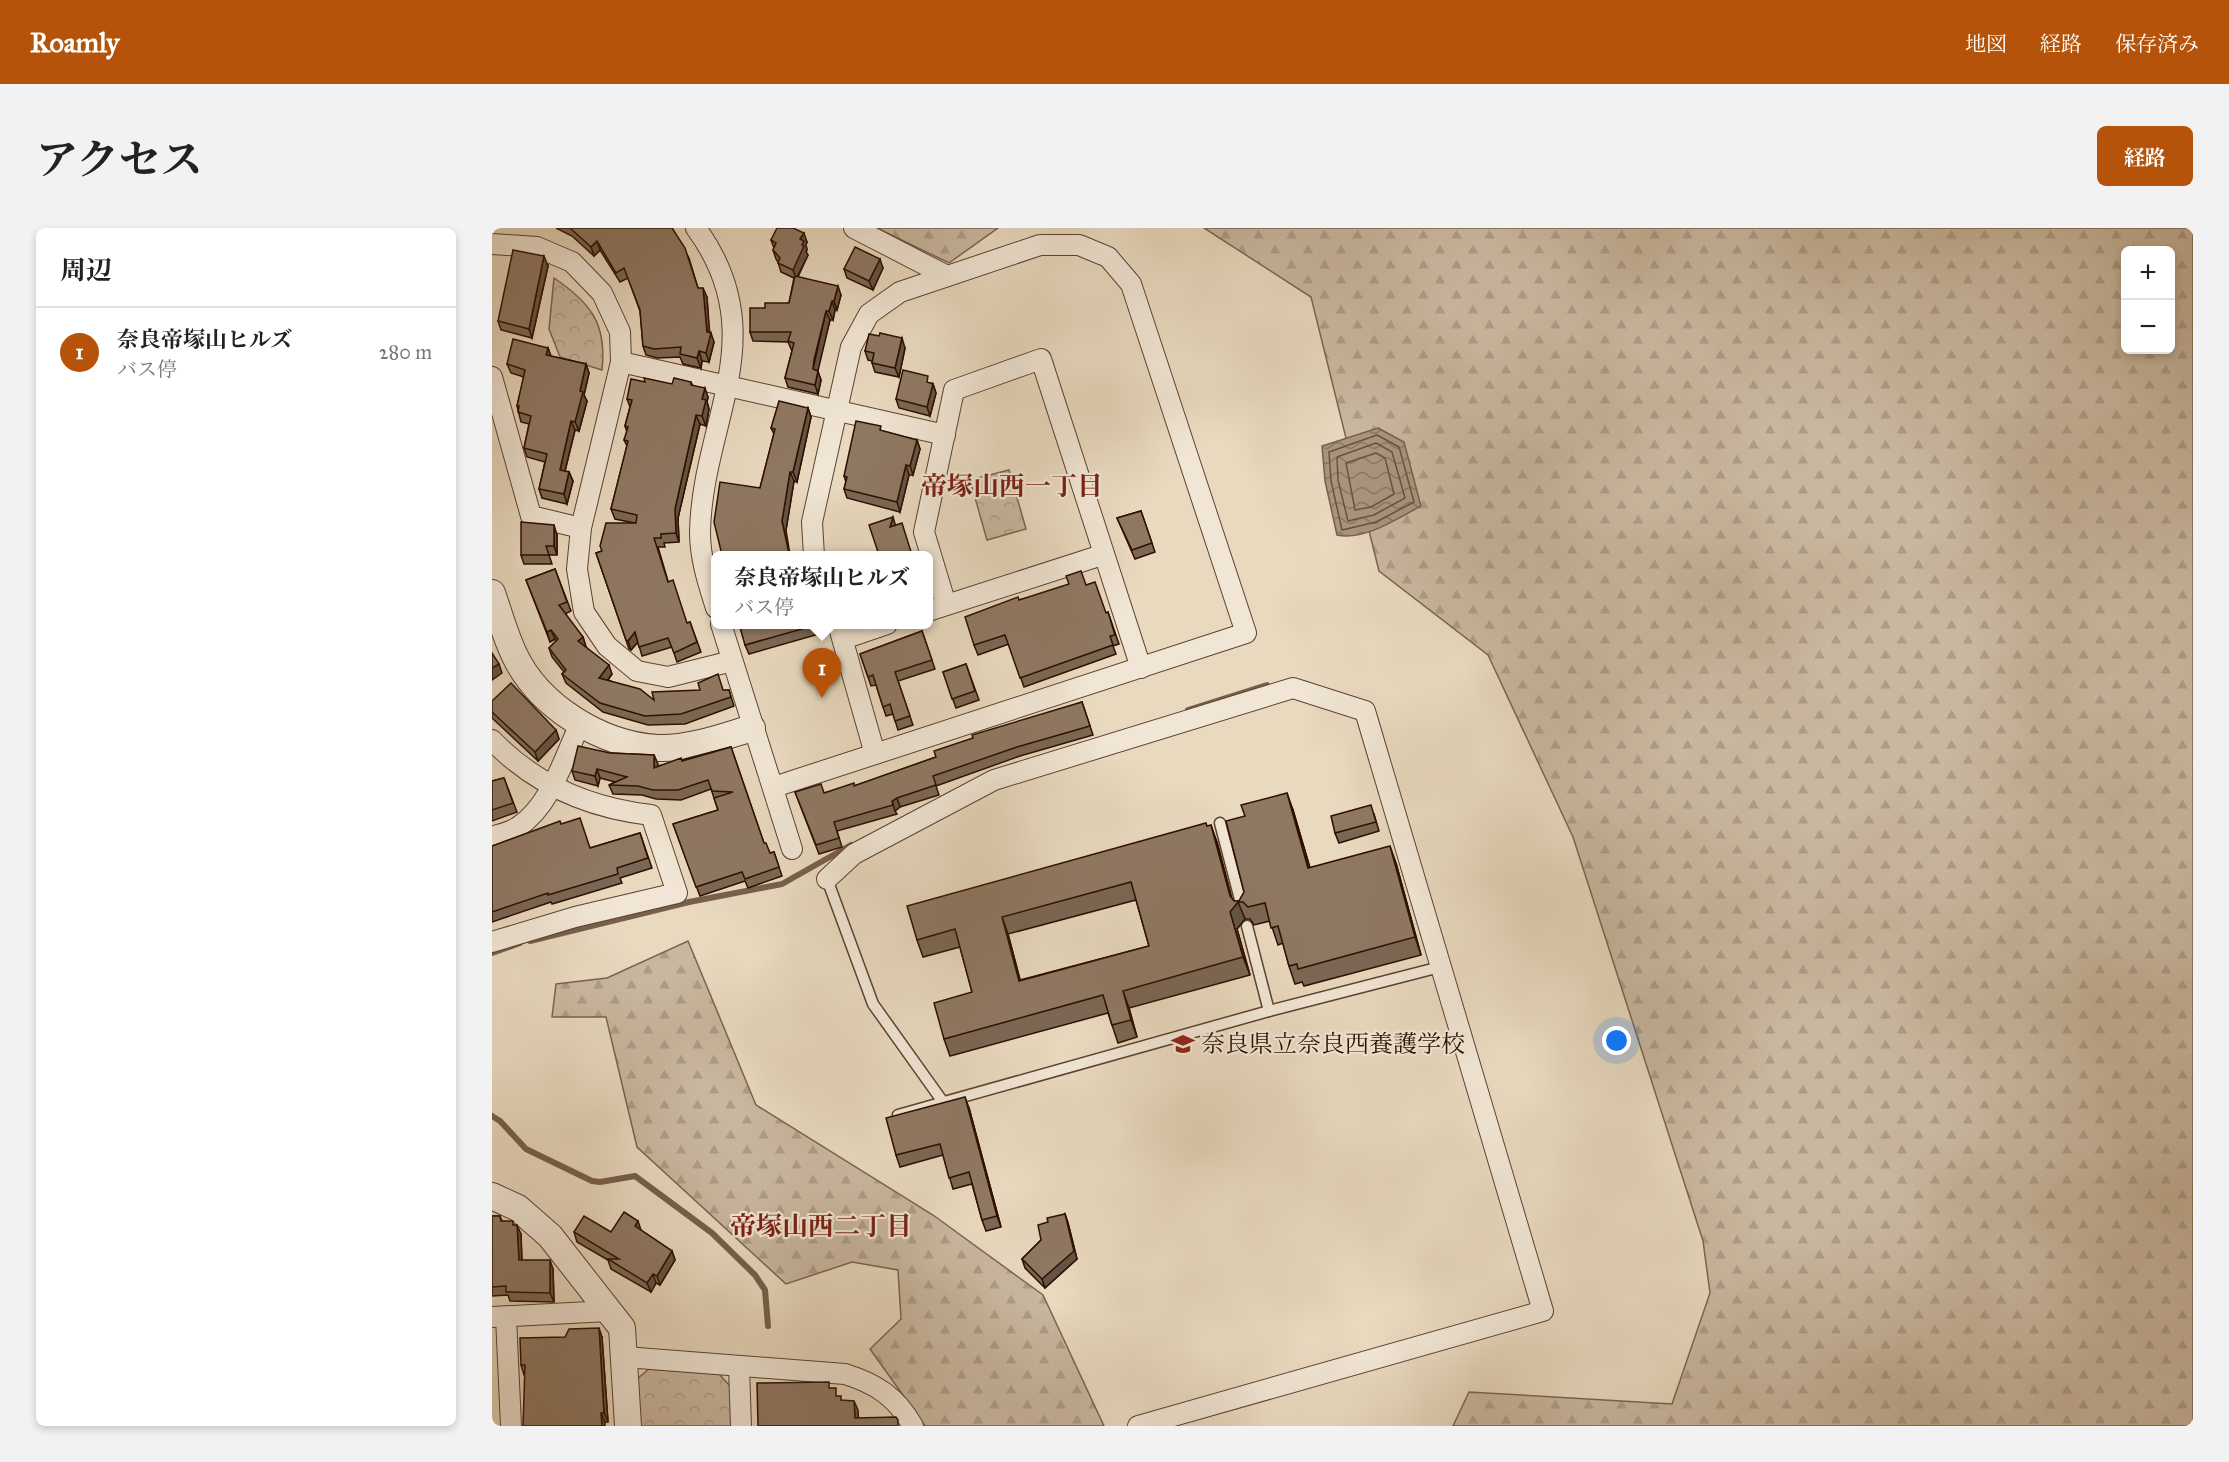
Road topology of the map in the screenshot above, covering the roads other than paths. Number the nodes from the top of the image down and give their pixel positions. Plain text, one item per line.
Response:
1 (696, 228) edge
2 (855, 228) edge
3 (492, 244) edge
4 (947, 276) junction
5 (621, 362) junction
6 (492, 377) edge
7 (728, 385) junction
8 (837, 412) junction
9 (945, 435) junction
10 (581, 528) junction
11 (814, 551) edge
12 (928, 551) edge
13 (1102, 555) junction
14 (933, 581) edge
15 (711, 592) edge
16 (492, 593) edge
17 (938, 608) edge
18 (722, 629) edge
19 (858, 629) edge
20 (840, 632) edge
21 (732, 661) junction
22 (1141, 668) junction
23 (580, 724) junction
24 (752, 728) junction
25 (492, 740) edge
26 (876, 754) junction
27 (551, 786) junction
28 (774, 787) junction
29 (1221, 823) dead end
30 (492, 837) edge
31 (792, 849) dead end
32 (827, 879) joint
33 (1243, 911) edge
34 (1247, 926) edge
35 (492, 942) edge
36 (1440, 967) junction
37 (1269, 1011) junction
38 (943, 1102) junction
39 (892, 1117) edge
40 (492, 1196) edge
41 (609, 1311) junction
42 (499, 1317) edge
43 (625, 1357) junction
44 (739, 1367) junction
45 (511, 1426) edge
46 (627, 1426) edge
47 (741, 1426) edge
48 (913, 1426) edge
49 (1138, 1426) edge

1 - 7 street
2 - 4 street
3 - 5 street
4 - 8 street
4 - 22 street
5 - 7 street
5 - 10 street
6 - 10 street
7 - 8 street
7 - 15 street
8 - 9 street
8 - 11 street
9 - 12 street
9 - 13 street
10 - 21 street
13 - 17 street
13 - 22 street
14 - 17 street
16 - 23 street
18 - 21 street
19 - 20 street
20 - 26 street
21 - 24 street
22 - 26 street
23 - 24 street
23 - 27 street
24 - 28 street
25 - 27 street
26 - 28 street
27 - 30 street
27 - 35 street
28 - 31 street
29 - 33 lane
32 - 36 street
32 - 38 lane
34 - 37 lane
36 - 37 lane
36 - 49 street
37 - 38 lane
38 - 39 lane
40 - 41 street
41 - 42 street
41 - 43 street
42 - 45 street
43 - 44 street
43 - 46 street
44 - 47 street
44 - 48 street

